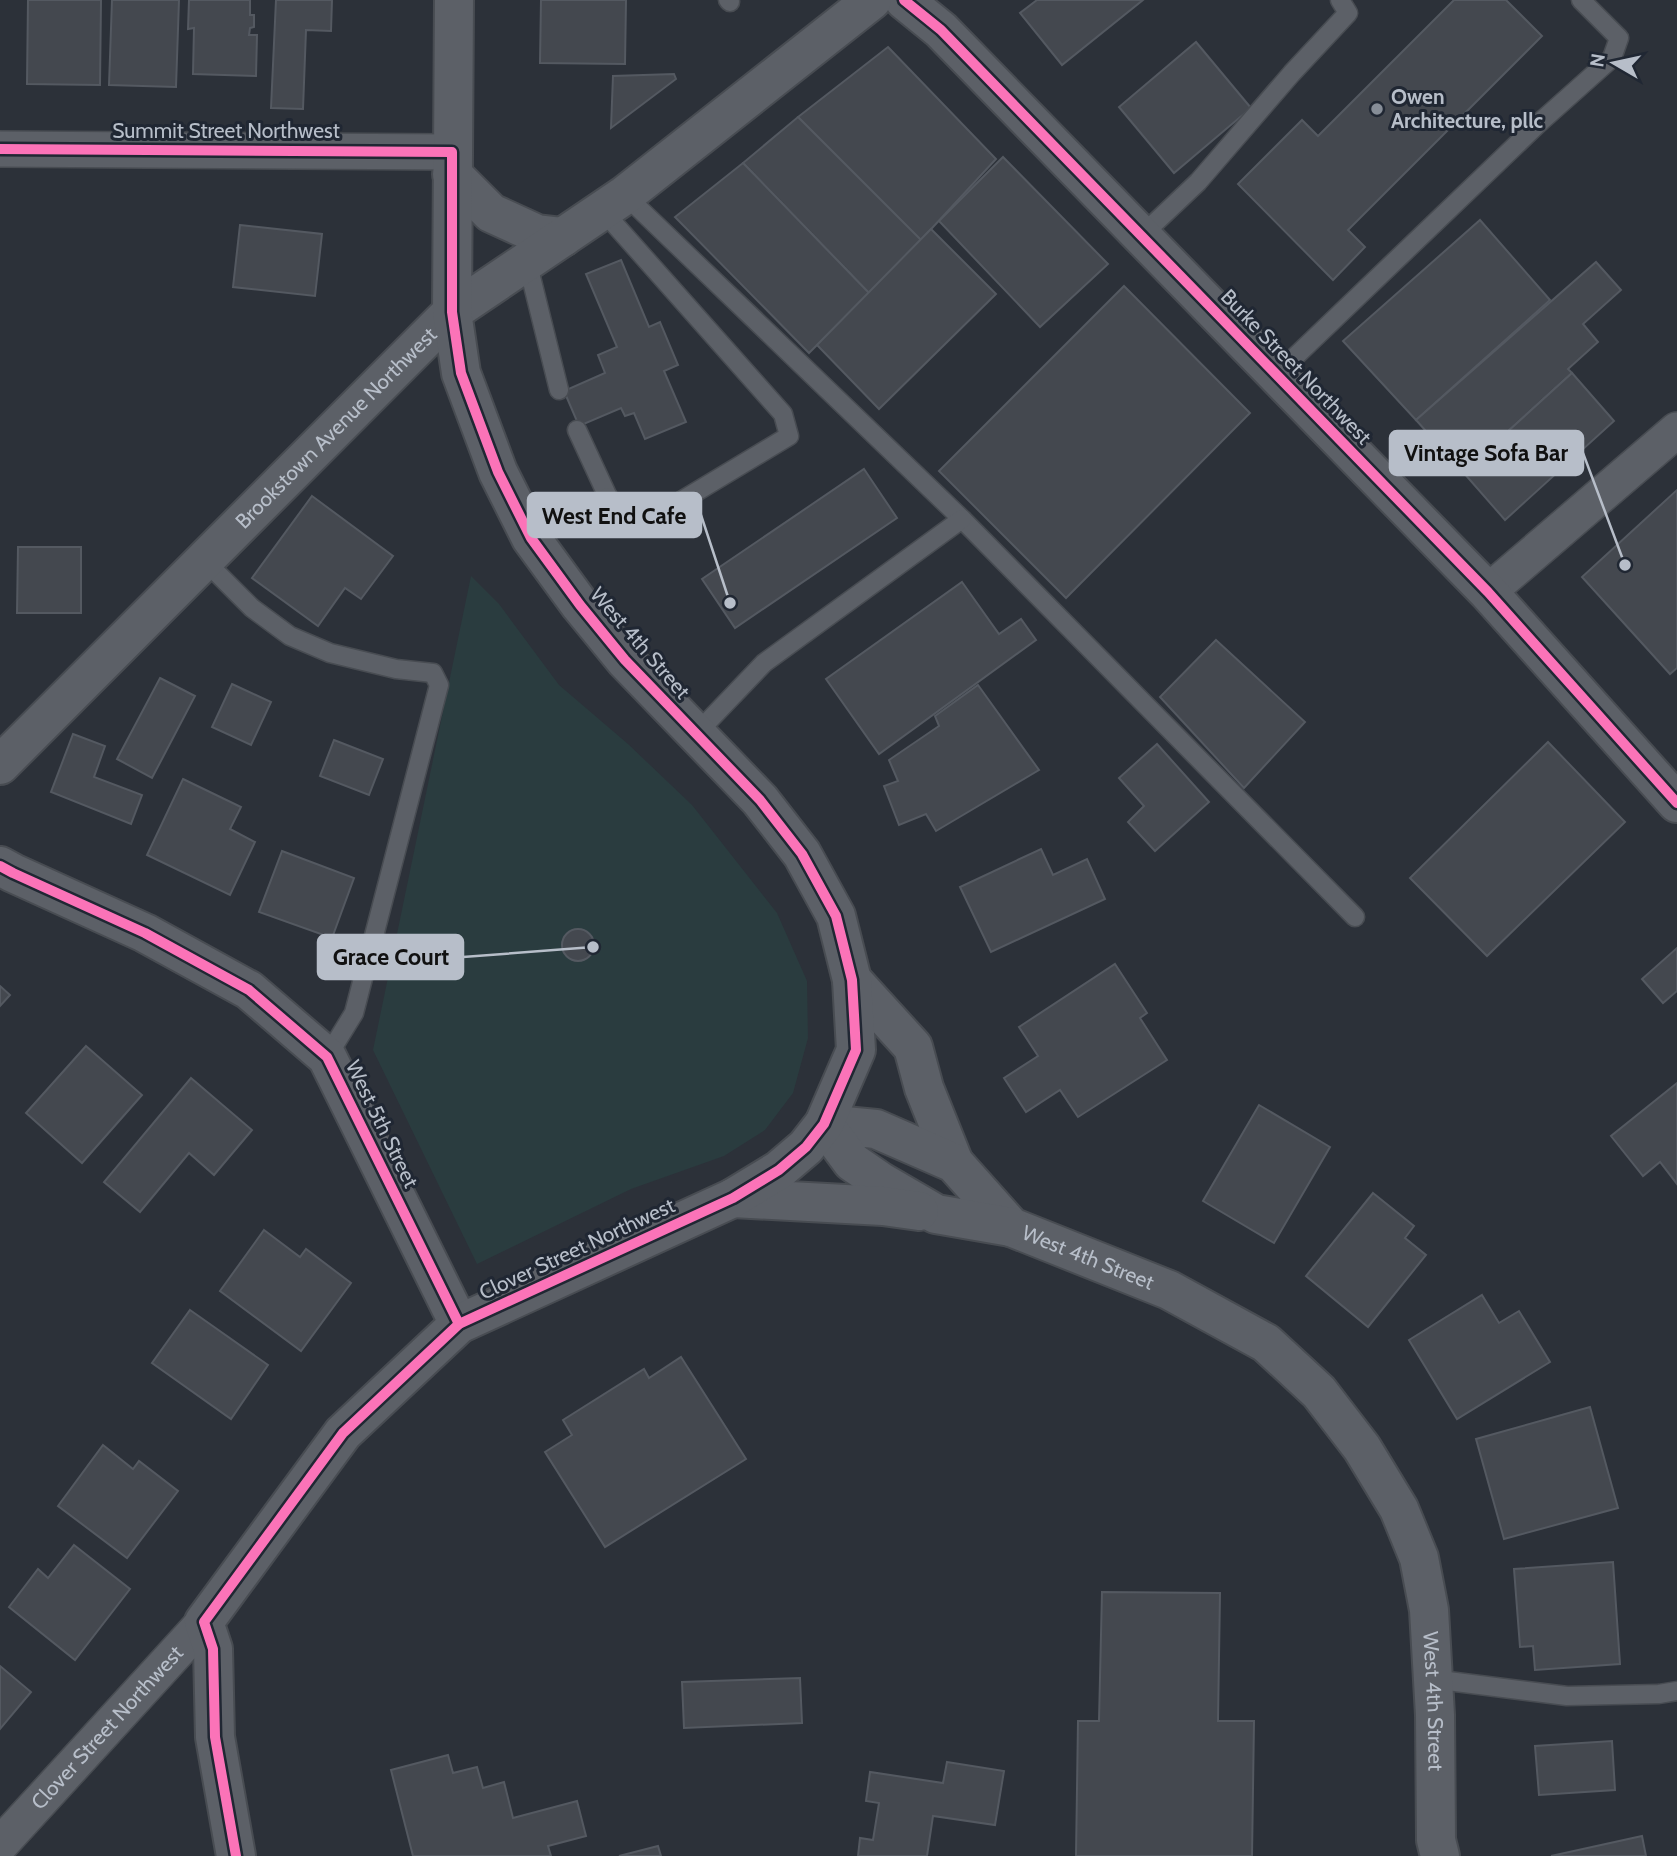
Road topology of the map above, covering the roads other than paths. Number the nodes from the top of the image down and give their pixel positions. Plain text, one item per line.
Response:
1 (454, 0) edge
2 (872, 0) edge
3 (904, 0) edge
4 (1581, 0) edge
5 (1344, 6) edge
6 (0, 149) edge
7 (452, 163) junction
8 (614, 202) junction
9 (1142, 235) junction
10 (563, 237) junction
11 (527, 261) junction
12 (452, 312) junction
13 (1277, 374) junction
14 (559, 390) dead end
15 (577, 430) dead end
16 (1677, 430) edge
17 (608, 497) junction
18 (962, 519) junction
19 (531, 538) junction
20 (204, 560) junction
21 (1488, 592) junction
22 (696, 734) junction
23 (0, 765) edge
24 (1677, 803) edge
25 (0, 866) edge
26 (1355, 917) dead end
27 (852, 980) junction
28 (327, 1057) junction
29 (824, 1124) junction
30 (954, 1163) junction
31 (733, 1198) junction
32 (936, 1214) junction
33 (1011, 1227) junction
34 (459, 1324) junction
35 (204, 1622) junction
36 (1433, 1679) junction
37 (1677, 1691) edge
38 (0, 1845) edge
39 (236, 1856) edge
40 (1440, 1856) edge

1 - 7 street, West 4th Street
2 - 8 street, Brookstown Avenue Northwest
3 - 9 street, Burke Street Northwest
4 - 13 lane
5 - 9 lane
6 - 7 street, Summit Street Northwest
7 - 10 street
7 - 12 street, West 4th Street
8 - 10 street, Brookstown Avenue Northwest
8 - 17 lane
8 - 18 lane
9 - 13 street, Burke Street Northwest
10 - 11 street, Brookstown Avenue Northwest
11 - 12 street, Brookstown Avenue Northwest
11 - 14 lane
12 - 19 street, West 4th Street
12 - 20 street, Brookstown Avenue Northwest
13 - 21 street, Burke Street Northwest
15 - 17 lane
16 - 21 street
17 - 19 lane
18 - 22 lane
18 - 26 lane
19 - 22 street, West 4th Street
20 - 23 street, Brookstown Avenue Northwest
20 - 28 lane
21 - 24 street, Burke Street Northwest
22 - 27 street, West 4th Street
25 - 28 street, West 5th Street
27 - 29 street, West 4th Street
27 - 30 street
28 - 34 street, West 5th Street
29 - 30 street, West 4th Street
29 - 31 street, Clover Street Northwest
29 - 32 street
30 - 33 street, West 4th Street
31 - 32 street
31 - 34 street, Clover Street Northwest
32 - 33 street
33 - 36 street, West 4th Street
34 - 35 street, Clover Street Northwest
35 - 38 street, Clover Street Northwest
35 - 39 street
36 - 37 lane
36 - 40 street, West 4th Street

